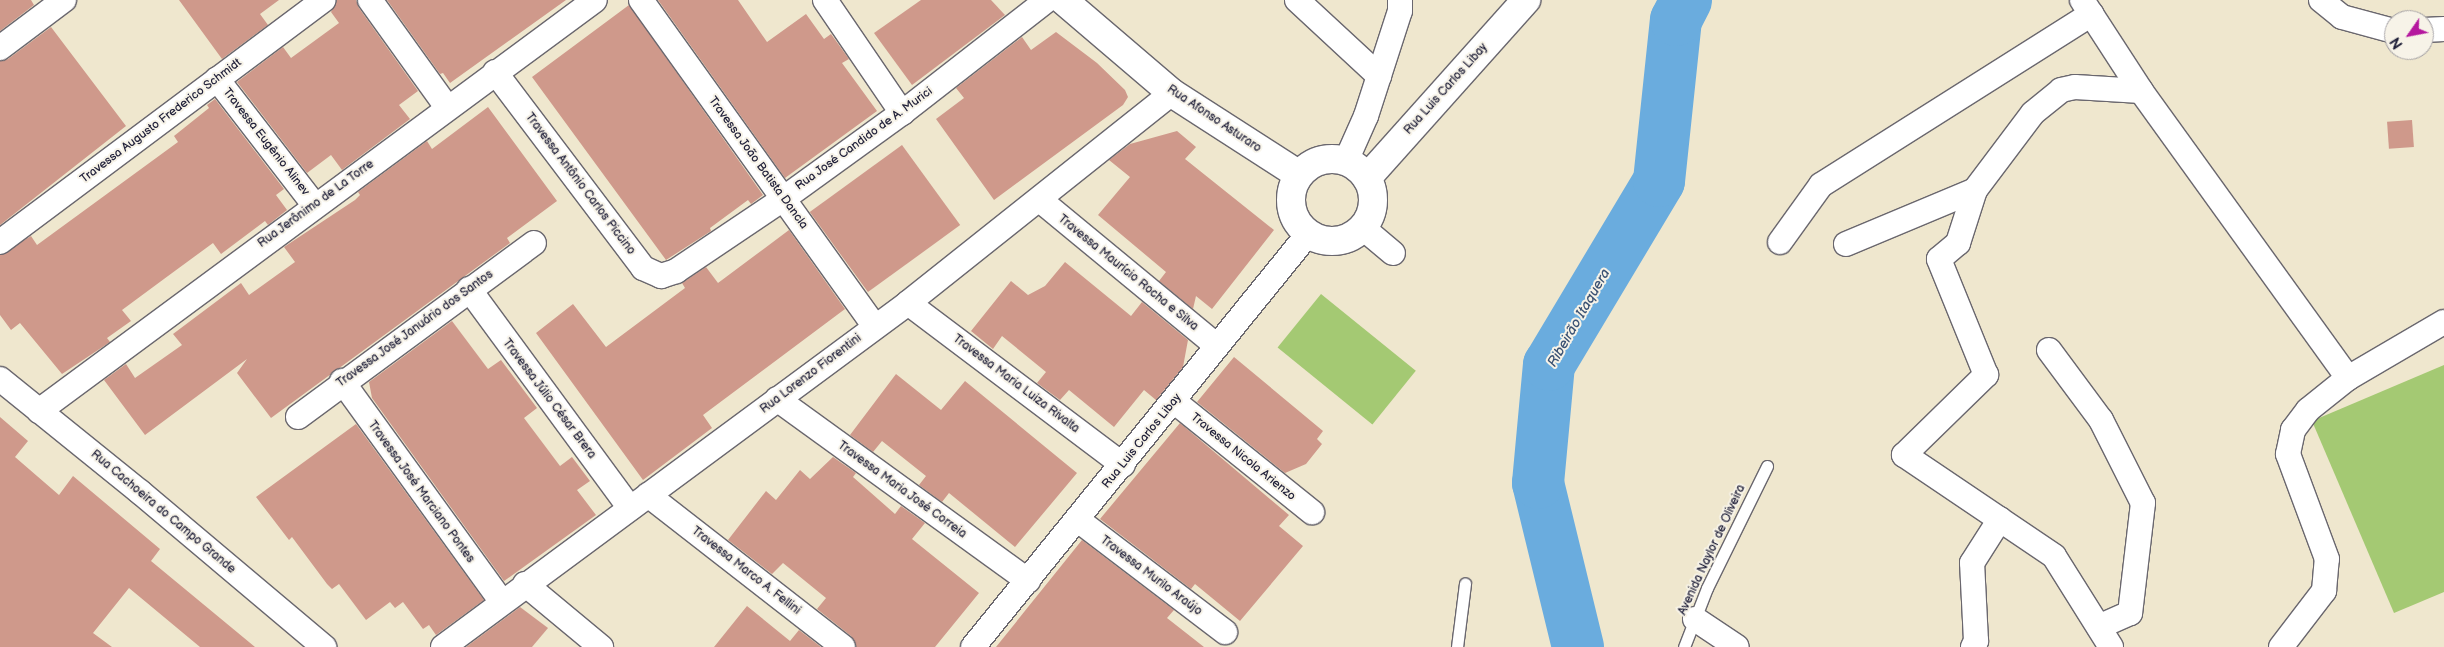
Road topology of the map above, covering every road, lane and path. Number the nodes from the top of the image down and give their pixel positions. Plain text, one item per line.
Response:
1 (64, 0) edge
2 (324, 0) edge
3 (370, 0) edge
4 (595, 0) edge
5 (640, 0) edge
6 (825, 0) edge
7 (1047, 0) edge
8 (1063, 0) edge
9 (1297, 0) edge
10 (1400, 0) edge
11 (1526, 0) edge
12 (2321, 0) edge
13 (2087, 7) edge
14 (2384, 28) edge
15 (0, 48) edge
16 (495, 72) junction
17 (1379, 76) junction
18 (217, 79) junction
19 (2142, 91) junction
20 (1172, 93) junction
21 (447, 107) junction
22 (902, 113) junction
23 (1357, 170) junction
24 (1299, 175) junction
25 (1975, 190) junction
26 (783, 199) junction
27 (1040, 200) junction
28 (315, 206) junction
29 (1363, 228) junction
30 (1308, 234) junction
31 (0, 242) edge
32 (1780, 242) dead end
33 (534, 243) dead end
34 (1846, 244) dead end
35 (1393, 253) dead end
36 (676, 271) joint
37 (469, 289) junction
38 (908, 303) junction
39 (2444, 322) edge
40 (874, 326) junction
41 (1216, 345) junction
42 (2049, 350) dead end
43 (2348, 378) junction
44 (0, 380) edge
45 (342, 381) junction
46 (777, 399) junction
47 (1175, 402) junction
48 (39, 411) junction
49 (298, 417) dead end
50 (1123, 465) junction
51 (1767, 466) dead end
52 (639, 502) junction
53 (1312, 512) dead end
54 (1078, 520) junction
55 (2000, 520) junction
56 (1028, 581) junction
57 (525, 584) junction
58 (1464, 584) dead end
59 (502, 602) junction
60 (1695, 619) junction
61 (2099, 627) junction
62 (1226, 632) dead end
63 (324, 647) edge
64 (444, 647) edge
65 (601, 647) edge
66 (843, 647) edge
67 (973, 647) edge
68 (1457, 647) edge
69 (1684, 647) edge
70 (1737, 647) edge
71 (1973, 647) edge
72 (2111, 647) edge
73 (2281, 647) edge

1 - 15 street
2 - 18 street, Travessa Augusto Frederico Schmidt
3 - 21 street
4 - 16 street, Rua Jerônimo de La Torre
5 - 26 street, Travessa João Batista Dancla
6 - 22 street
7 - 22 street, Rua José Candido de A. Murici
8 - 20 street, Rua Afonso Asturaro
9 - 17 street
10 - 17 street
11 - 23 street, Rua Luis Carlos Libay
12 - 14 street
13 - 19 street
13 - 32 street
16 - 21 street, Rua Jerônimo de La Torre
16 - 36 street, Travessa Antônio Carlos Piccino
17 - 23 street
18 - 28 street, Travessa Eugênio Alinev
18 - 31 street, Travessa Augusto Frederico Schmidt
19 - 25 street
19 - 43 street
20 - 24 street, Rua Afonso Asturaro
20 - 27 street, Rua Lorenzo Fiorentini
21 - 28 street, Rua Jerônimo de La Torre
22 - 26 street, Rua José Candido de A. Murici
23 - 24 street
23 - 29 street
24 - 30 street
25 - 34 street
25 - 55 street
26 - 36 street, Rua José Candido de A. Murici
26 - 40 street, Travessa João Batista Dancla
27 - 38 street, Rua Lorenzo Fiorentini
27 - 41 street, Travessa Maurício Rocha e Silva
28 - 48 street, Rua Jerônimo de La Torre
29 - 30 street
29 - 35 street
30 - 41 street, Rua Luis Carlos Libay
33 - 37 street, Travessa José Januário dos Santos
37 - 45 street, Travessa José Januário dos Santos
37 - 52 street, Travessa Júlio César Brera
38 - 40 street, Rua Lorenzo Fiorentini
38 - 50 street, Travessa Maria Luiza Rivalta
39 - 43 street
40 - 46 street, Rua Lorenzo Fiorentini
41 - 47 street, Rua Luis Carlos Libay
42 - 61 street
43 - 73 street
44 - 48 street, Rua Cachoeira do Campo Grande
45 - 49 street, Travessa José Januário dos Santos
45 - 59 street, Travessa José Marciano Pontes
46 - 52 street, Rua Lorenzo Fiorentini
46 - 56 street, Travessa Maria José Correia
47 - 50 street, Rua Luis Carlos Libay
47 - 53 street, Travessa Nicola Arienzo
48 - 63 street, Rua Cachoeira do Campo Grande
50 - 54 street, Rua Luis Carlos Libay
51 - 60 lane, Avenida Naylor de Oliveira
52 - 57 street, Rua Lorenzo Fiorentini
52 - 66 street, Travessa Marco A. Fellini
54 - 56 street, Rua Luis Carlos Libay
54 - 62 street, Travessa Murilo Araújo
55 - 61 street
55 - 71 street
56 - 67 street, Rua Luis Carlos Libay
57 - 59 street, Rua Lorenzo Fiorentini
57 - 65 street
58 - 68 lane
59 - 64 street, Rua Lorenzo Fiorentini
60 - 69 lane, Avenida Naylor de Oliveira
60 - 70 street
61 - 72 street

